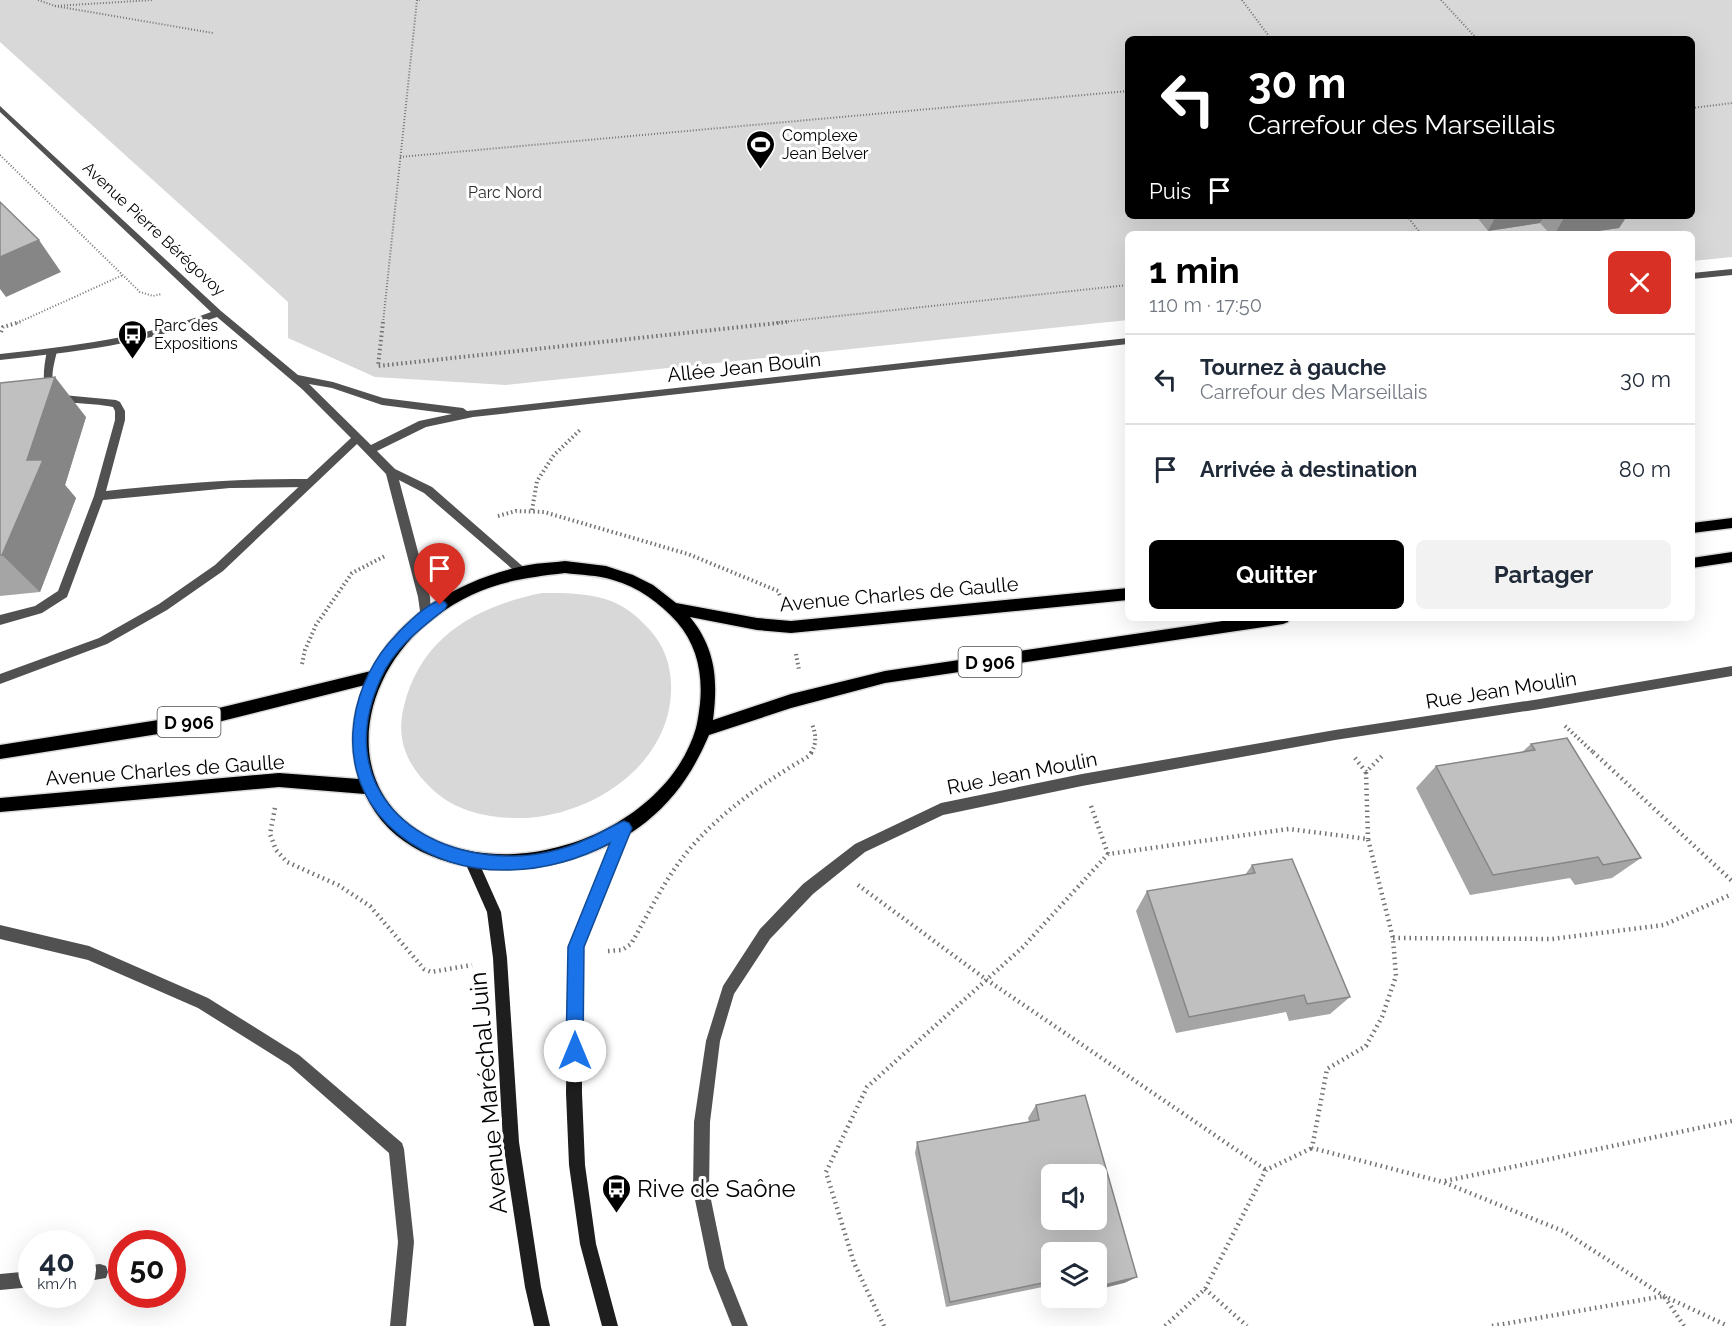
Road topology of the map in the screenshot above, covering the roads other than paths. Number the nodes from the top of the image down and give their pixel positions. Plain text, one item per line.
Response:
1 (0, 108) edge
2 (1732, 272) edge
3 (1695, 276) edge
4 (218, 313) junction
5 (1125, 341) edge
6 (52, 351) junction
7 (0, 357) edge
8 (295, 378) junction
9 (473, 413) junction
10 (358, 438) junction
11 (370, 450) junction
12 (391, 472) junction
13 (308, 483) junction
14 (99, 495) junction
15 (1732, 523) edge
16 (1695, 528) edge
17 (1732, 557) edge
18 (1695, 563) edge
19 (522, 571) junction
20 (1125, 594) edge
21 (674, 608) junction
22 (426, 615) junction
23 (0, 620) edge
24 (1263, 621) edge
25 (1732, 671) edge
26 (375, 676) junction
27 (0, 679) edge
28 (703, 730) junction
29 (0, 752) edge
30 (368, 787) junction
31 (0, 805) edge
32 (624, 828) junction
33 (471, 860) junction
34 (0, 932) edge
35 (96, 1272) edge
36 (100, 1272) dead end
37 (18, 1280) edge
38 (0, 1282) edge
39 (398, 1326) edge
40 (542, 1326) edge
41 (610, 1326) edge
42 (740, 1326) edge

1 - 4 street, Avenue Pierre Bérégovoy
2 - 3 street
4 - 6 street
4 - 8 street, Avenue Pierre Bérégovoy
5 - 9 street, Allée Jean Bouin
6 - 7 street
6 - 14 street
8 - 9 street
8 - 10 street, Avenue Pierre Bérégovoy
9 - 11 street, Allée Jean Bouin
10 - 11 street, Avenue Pierre Bérégovoy
10 - 13 street
11 - 12 street, Avenue Pierre Bérégovoy
12 - 19 street, Avenue Pierre Bérégovoy
12 - 22 street, Avenue Pierre Bérégovoy
13 - 14 street
13 - 27 street
14 - 23 street
15 - 16 main road
17 - 18 main road
19 - 21 main road
19 - 22 main road
20 - 21 main road, Avenue Charles de Gaulle
21 - 28 main road
22 - 26 main road
24 - 28 main road, D 906
25 - 42 street, Rue Jean Moulin
26 - 29 main road, Avenue Charles de Gaulle / D 906
26 - 30 main road
28 - 32 main road
30 - 31 main road, Avenue Charles de Gaulle
30 - 33 main road
32 - 33 main road
32 - 41 main road
33 - 40 main road, Avenue Maréchal Juin
34 - 39 street
35 - 36 street
37 - 38 street

